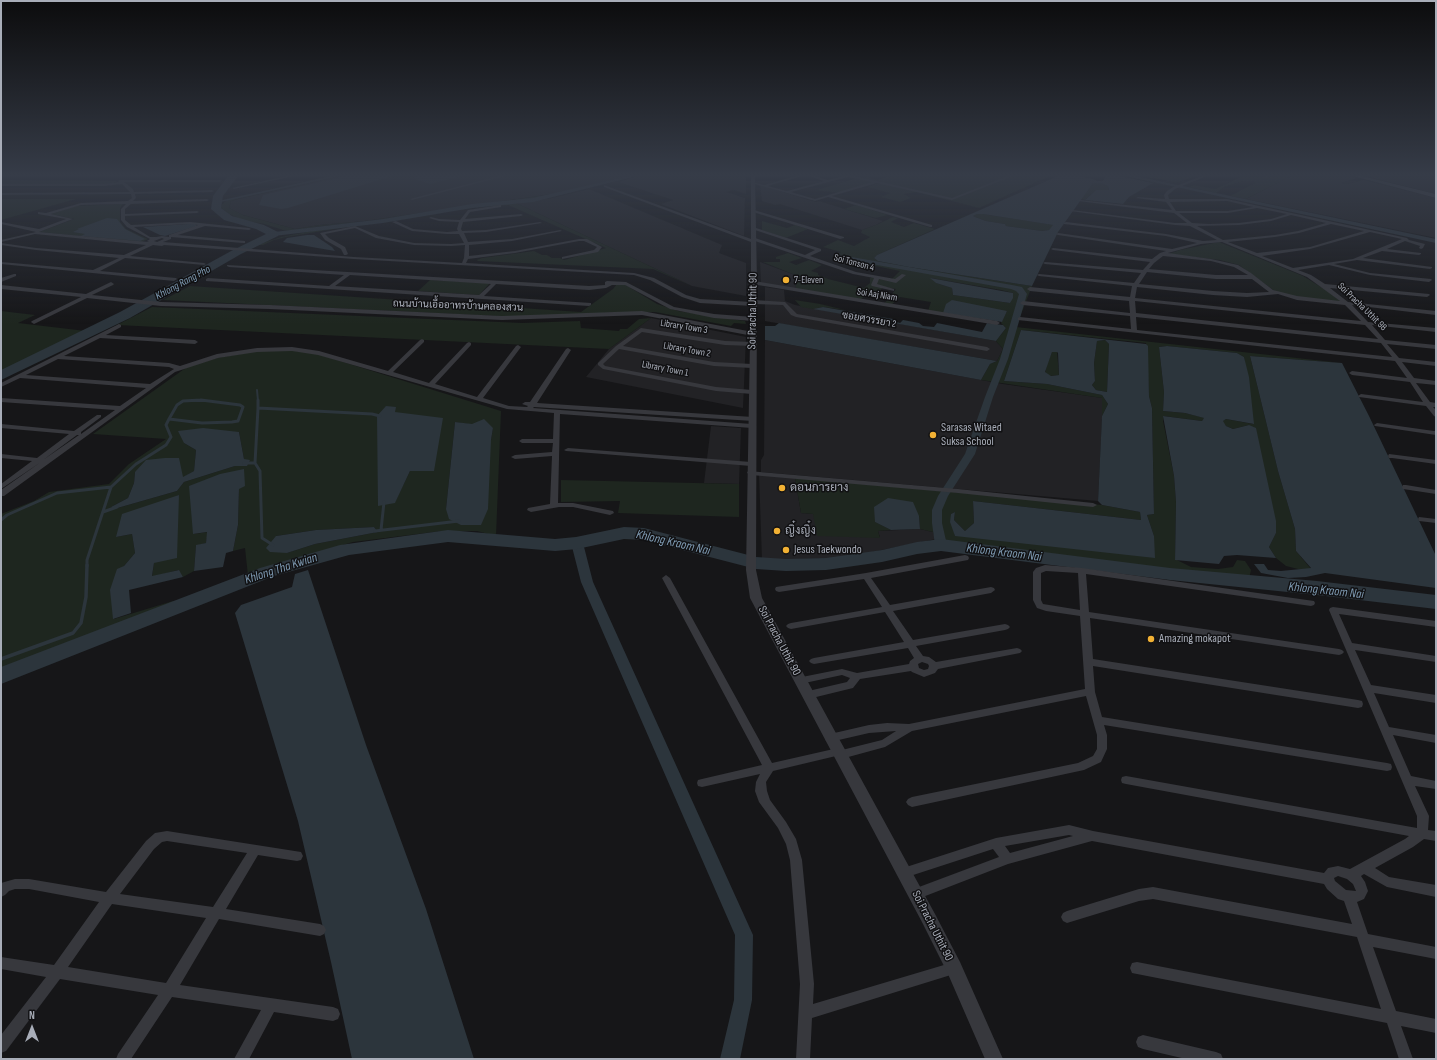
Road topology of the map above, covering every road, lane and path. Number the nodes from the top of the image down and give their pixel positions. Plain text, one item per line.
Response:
1 (11, 225) edge
2 (54, 225) edge
3 (139, 225) edge
4 (202, 225) edge
5 (207, 225) edge
6 (402, 225) edge
7 (458, 225) edge
8 (526, 225) edge
9 (713, 225) edge
10 (754, 225) edge
11 (801, 225) edge
12 (1087, 225) edge
13 (1192, 225) edge
14 (1317, 225) edge
15 (1347, 225) edge
16 (129, 226) joint
17 (249, 230) dead end
18 (754, 230) junction
19 (1370, 230) junction
20 (560, 231) dead end
21 (37, 232) junction
22 (461, 233) junction
23 (1058, 234) dead end
24 (169, 237) junction
25 (842, 238) dead end
26 (1406, 239) junction
27 (753, 240) junction
28 (1222, 241) junction
29 (154, 242) junction
30 (243, 242) dead end
31 (1204, 242) junction
32 (1, 243) edge
33 (467, 244) junction
34 (231, 246) junction
35 (1421, 248) dead end
36 (1053, 249) dead end
37 (1173, 250) junction
38 (1382, 250) junction
39 (222, 252) dead end
40 (346, 254) junction
41 (1162, 254) junction
42 (1419, 254) dead end
43 (1254, 255) junction
44 (126, 257) junction
45 (805, 257) junction
46 (564, 258) dead end
47 (1357, 259) junction
48 (1154, 261) junction
49 (465, 262) junction
50 (1, 263) edge
51 (1045, 263) dead end
52 (204, 264) dead end
53 (1329, 264) junction
54 (229, 266) dead end
55 (1430, 268) dead end
56 (1292, 270) junction
57 (95, 271) junction
58 (1145, 271) junction
59 (348, 274) junction
60 (14, 275) dead end
61 (904, 275) dead end
62 (1039, 275) dead end
63 (1252, 277) junction
64 (877, 278) junction
65 (174, 279) dead end
66 (1, 280) edge
67 (208, 280) dead end
68 (1429, 280) dead end
69 (494, 282) junction
70 (754, 283) junction
71 (111, 284) dead end
72 (1135, 285) junction
73 (1325, 286) junction
74 (1, 287) edge
75 (330, 288) junction
76 (1030, 289) dead end
77 (892, 290) dead end
78 (1278, 293) junction
79 (1427, 295) dead end
80 (87, 296) junction
81 (480, 297) junction
82 (1132, 299) junction
83 (754, 302) junction
84 (1023, 303) dead end
85 (589, 304) dead end
86 (1348, 305) junction
87 (1436, 313) edge
88 (1132, 315) junction
89 (753, 316) junction
90 (1020, 319) dead end
91 (34, 322) dead end
92 (997, 323) dead end
93 (1366, 323) junction
94 (119, 326) dead end
95 (1436, 330) edge
96 (1134, 332) junction
97 (753, 334) junction
98 (98, 336) junction
99 (422, 341) dead end
100 (1383, 341) junction
101 (196, 342) dead end
102 (470, 344) dead end
103 (753, 344) junction
104 (518, 347) dead end
105 (1436, 347) edge
106 (618, 348) junction
107 (987, 349) dead end
108 (568, 350) dead end
109 (56, 357) junction
110 (1397, 360) junction
111 (1436, 364) edge
112 (752, 366) junction
113 (177, 367) junction
114 (392, 371) junction
115 (1352, 374) dead end
116 (18, 376) junction
117 (1412, 380) junction
118 (432, 383) junction
119 (1436, 383) edge
120 (1, 385) edge
121 (147, 386) junction
122 (752, 392) junction
123 (1361, 396) dead end
124 (480, 398) junction
125 (1, 400) edge
126 (1428, 404) junction
127 (1436, 405) edge
128 (113, 407) junction
129 (531, 407) junction
130 (120, 408) junction
131 (557, 412) junction
132 (643, 415) junction
133 (1436, 415) edge
134 (752, 423) junction
135 (1377, 425) dead end
136 (1, 426) edge
137 (1435, 432) edge
138 (76, 433) junction
139 (85, 433) junction
140 (522, 441) dead end
141 (556, 441) junction
142 (568, 450) dead end
143 (556, 454) junction
144 (1, 456) edge
145 (1392, 456) dead end
146 (515, 457) dead end
147 (39, 460) junction
148 (48, 461) junction
149 (1436, 462) edge
150 (751, 464) junction
151 (751, 473) junction
152 (1, 487) edge
153 (1406, 487) dead end
154 (10, 488) junction
155 (1436, 492) edge
156 (1, 494) edge
157 (1093, 505) dead end
158 (554, 506) junction
159 (531, 510) dead end
160 (610, 513) dead end
161 (1422, 519) dead end
162 (1436, 521) edge
163 (965, 558) dead end
164 (1082, 571) junction
165 (866, 576) junction
166 (666, 578) dead end
167 (779, 589) dead end
168 (991, 590) dead end
169 (1311, 603) dead end
170 (887, 609) junction
171 (1086, 615) junction
172 (1436, 624) edge
173 (791, 626) dead end
174 (1005, 627) dead end
175 (910, 645) junction
176 (1349, 646) junction
177 (1017, 651) dead end
178 (1339, 652) dead end
179 (920, 659) junction
180 (1436, 659) edge
181 (814, 661) dead end
182 (1089, 662) junction
183 (934, 666) junction
184 (913, 667) junction
185 (858, 676) junction
186 (800, 680) junction
187 (1367, 688) junction
188 (1090, 692) junction
189 (808, 695) junction
190 (1436, 699) edge
191 (1358, 704) dead end
192 (1098, 720) junction
193 (909, 728) junction
194 (1386, 730) junction
195 (830, 738) junction
196 (1436, 738) edge
197 (839, 753) junction
198 (1387, 767) dead end
199 (769, 768) junction
200 (1126, 780) dead end
201 (1408, 780) junction
202 (702, 783) dead end
203 (1436, 785) edge
204 (912, 802) dead end
205 (1421, 834) junction
206 (1093, 836) junction
207 (1436, 836) edge
208 (996, 843) junction
209 (255, 850) junction
210 (297, 856) dead end
211 (1007, 859) junction
212 (1365, 868) junction
213 (904, 873) junction
214 (1351, 876) junction
215 (1328, 880) junction
216 (1, 891) edge
217 (1436, 891) edge
218 (916, 894) junction
219 (1349, 897) junction
220 (109, 898) junction
221 (215, 913) junction
222 (1067, 917) dead end
223 (320, 930) dead end
224 (1363, 935) junction
225 (1436, 953) edge
226 (1, 962) edge
227 (954, 968) junction
228 (1137, 968) dead end
229 (58, 971) junction
230 (169, 990) junction
231 (271, 1005) junction
232 (806, 1013) junction
233 (333, 1014) dead end
234 (1391, 1016) junction
235 (1436, 1026) edge
236 (1143, 1042) dead end
237 (1, 1046) edge
238 (123, 1059) edge
239 (241, 1059) edge
240 (803, 1059) edge
241 (994, 1059) edge
242 (1216, 1059) edge
243 (1406, 1059) edge

1 - 21 street
2 - 21 street
3 - 16 street
4 - 24 street
5 - 17 street
6 - 22 street
7 - 22 street
8 - 22 street
9 - 27 street, Soi Tonson 4
10 - 18 street, Soi Pracha Uthit 90
11 - 25 street
12 - 31 street
13 - 28 street, Soi Pracha Uthit 98
14 - 28 street
15 - 19 street
16 - 29 street
18 - 27 street, Soi Pracha Uthit 90
18 - 45 street
19 - 26 street
19 - 43 street
20 - 33 street
21 - 29 street
21 - 32 street
22 - 33 street
23 - 37 street
24 - 29 street
24 - 30 street
24 - 34 street
26 - 35 street
26 - 38 street
27 - 45 street, Soi Tonson 4
27 - 70 street, Soi Pracha Uthit 90
28 - 31 street
28 - 43 street, Soi Pracha Uthit 98
29 - 34 street
29 - 39 street
29 - 44 street
31 - 37 street
32 - 44 street
33 - 40 street
33 - 49 street
34 - 40 street
34 - 49 street
36 - 48 street
37 - 41 street
38 - 42 street
38 - 47 street
40 - 49 street
41 - 48 street
41 - 63 street
43 - 56 street, Soi Pracha Uthit 98
44 - 52 street
44 - 57 street
45 - 64 street, Soi Tonson 4
46 - 49 street
47 - 53 street
47 - 55 street
48 - 58 street
49 - 83 street, ซอยศวรรยา 2
50 - 57 street
51 - 58 street
53 - 56 street
53 - 68 street
54 - 59 street
56 - 73 street, Soi Pracha Uthit 98
57 - 65 street
58 - 63 street
58 - 72 street
59 - 69 street
59 - 75 street
60 - 66 street
61 - 64 street, Soi Tonson 4
62 - 72 street
63 - 78 street
64 - 77 street
67 - 75 street
69 - 81 street
69 - 89 street
70 - 83 street, Soi Pracha Uthit 90
70 - 92 street, Soi Aaj Niam
71 - 80 street
72 - 78 street
72 - 82 street
73 - 79 street
73 - 86 street, Soi Pracha Uthit 98
74 - 80 street, ถนนบ้านเอื้ออาทรบ้านคลองสวน
75 - 81 street
76 - 82 street
78 - 86 street
80 - 91 street
80 - 97 street, ถนนบ้านเอื้ออาทรบ้านคลองสวน
81 - 85 street
82 - 88 street
82 - 93 street
83 - 89 street, Soi Pracha Uthit 90
83 - 107 street, ซอยศวรรยา 2
84 - 88 street
86 - 87 street
86 - 93 street, Soi Pracha Uthit 98
88 - 96 street
88 - 100 street
89 - 97 street, Soi Pracha Uthit 90
90 - 96 street
93 - 95 street
93 - 100 street, Soi Pracha Uthit 98
94 - 98 street
96 - 110 street
97 - 103 street, Soi Pracha Uthit 90
98 - 101 street
98 - 109 street
99 - 114 street
100 - 105 street
100 - 110 street, Soi Pracha Uthit 98
102 - 118 street
103 - 106 street, Library Town 3
103 - 112 street, Soi Pracha Uthit 90
104 - 124 street
106 - 112 street, Library Town 2
106 - 122 street, Library Town 1
108 - 129 street
109 - 113 street
109 - 116 street
110 - 111 street
110 - 117 street, Soi Pracha Uthit 98
112 - 122 street, Soi Pracha Uthit 90
113 - 114 street
113 - 121 street
114 - 118 street
115 - 117 street
116 - 120 street
116 - 121 street
117 - 119 street
117 - 126 street, Soi Pracha Uthit 98
118 - 124 street
121 - 128 street
121 - 130 street
122 - 134 street, Soi Pracha Uthit 90
123 - 126 street
124 - 129 street
125 - 128 street
126 - 127 street
126 - 133 street, Soi Pracha Uthit 98
128 - 130 street
128 - 138 street
129 - 131 street
129 - 132 street
130 - 139 street
131 - 132 street
131 - 141 street
132 - 134 street
134 - 150 street, Soi Pracha Uthit 90
135 - 137 street
136 - 138 street
138 - 139 street
138 - 147 street
139 - 148 street
140 - 141 street
141 - 143 street
142 - 150 street
143 - 146 street
143 - 158 street
144 - 147 street
145 - 149 street
147 - 148 street
147 - 152 street
148 - 154 street
150 - 151 street, Soi Pracha Uthit 90
151 - 157 street
151 - 186 street, Soi Pracha Uthit 90
152 - 154 street
153 - 155 street
154 - 156 street
158 - 159 street
158 - 160 street
161 - 162 street
163 - 165 street
164 - 169 street
164 - 171 street
164 - 171 street
165 - 167 street
165 - 170 street
166 - 199 street
168 - 170 street
170 - 173 street
170 - 175 street
171 - 178 street
171 - 182 street
172 - 176 street
174 - 175 street
175 - 179 street
175 - 181 street
176 - 180 street
176 - 187 street
177 - 183 street
179 - 183 street
179 - 184 street
182 - 188 street
182 - 191 street
183 - 184 street
184 - 185 street
185 - 186 street
185 - 189 street
186 - 189 street, Soi Pracha Uthit 90
187 - 190 street
187 - 194 street
188 - 192 street
188 - 193 street
189 - 195 street, Soi Pracha Uthit 90
192 - 198 street
192 - 204 street
193 - 195 street
193 - 197 street
194 - 196 street
194 - 201 street
195 - 197 street, Soi Pracha Uthit 90
197 - 199 street
197 - 213 street, Soi Pracha Uthit 90
199 - 202 street
199 - 232 street
200 - 205 street
201 - 203 street
201 - 205 street
205 - 207 street
205 - 212 street
206 - 208 street
206 - 211 street
206 - 215 street
208 - 211 street
208 - 213 street
209 - 210 street
209 - 220 street
209 - 221 street
211 - 218 street
212 - 214 street
212 - 217 street
213 - 218 street, Soi Pracha Uthit 90
214 - 215 street
214 - 219 street
215 - 219 street
216 - 220 street
218 - 227 street, Soi Pracha Uthit 90
219 - 224 street
220 - 221 street
220 - 229 street
221 - 223 street
221 - 230 street
222 - 224 street
224 - 225 street
224 - 234 street
226 - 229 street
227 - 232 street
227 - 241 street, Soi Pracha Uthit 90
228 - 234 street
229 - 230 street
229 - 237 street
230 - 231 street
230 - 238 street
231 - 233 street
231 - 239 street
232 - 240 street
234 - 235 street
234 - 243 street
236 - 242 street

